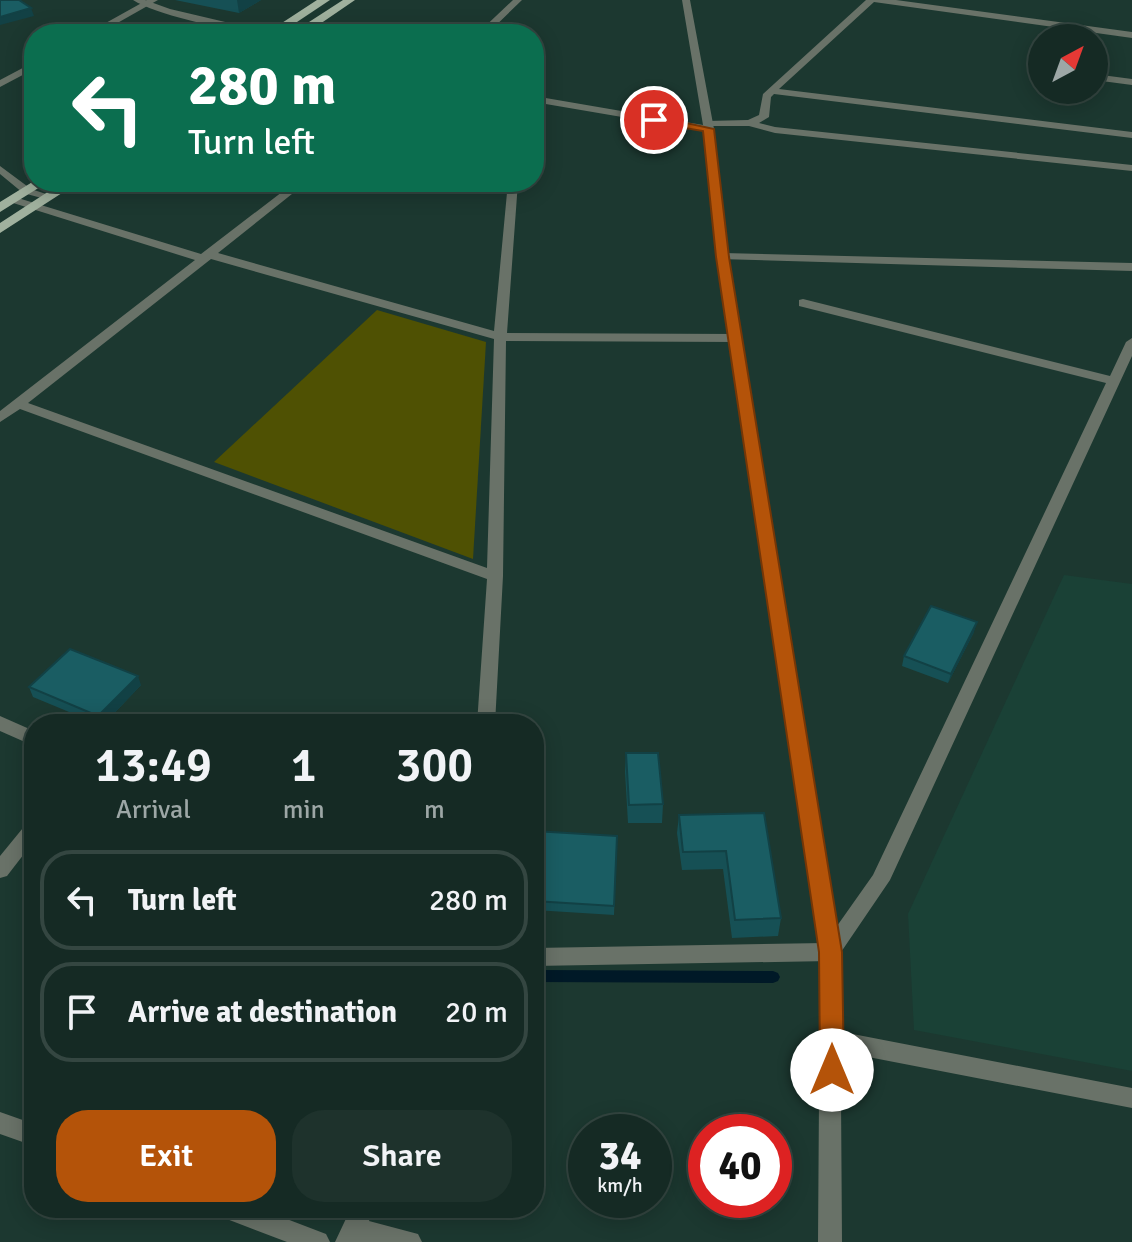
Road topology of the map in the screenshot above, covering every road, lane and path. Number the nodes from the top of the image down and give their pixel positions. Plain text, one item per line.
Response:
1 (325, 0) edge
2 (350, 0) edge
3 (518, 0) edge
4 (686, 0) edge
5 (874, 0) edge
6 (145, 1) edge
7 (107, 24) edge
8 (233, 24) edge
9 (287, 24) edge
10 (313, 24) edge
11 (493, 24) edge
12 (1132, 35) edge
13 (24, 71) edge
14 (1108, 79) edge
15 (1132, 82) edge
16 (0, 84) edge
17 (771, 91) junction
18 (544, 101) edge
19 (749, 123) junction
20 (708, 126) junction
21 (1132, 135) edge
22 (1132, 168) edge
23 (0, 169) edge
24 (24, 189) edge
25 (26, 192) edge
26 (31, 192) edge
27 (57, 192) edge
28 (289, 192) edge
29 (512, 192) edge
30 (49, 197) junction
31 (14, 200) junction
32 (35, 206) junction
33 (0, 208) edge
34 (0, 229) edge
35 (205, 256) junction
36 (723, 257) junction
37 (1132, 267) edge
38 (803, 303) dead end
39 (500, 337) junction
40 (737, 338) junction
41 (1132, 342) edge
42 (1115, 381) junction
43 (18, 404) junction
44 (0, 418) edge
45 (495, 576) junction
46 (487, 714) edge
47 (0, 723) edge
48 (24, 734) edge
49 (24, 840) edge
50 (0, 870) edge
51 (830, 952) junction
52 (544, 957) edge
53 (832, 1040) junction
54 (1132, 1098) edge
55 (0, 1123) edge
56 (24, 1131) edge
57 (254, 1218) edge
58 (355, 1226) edge
59 (318, 1242) edge
60 (410, 1242) edge
61 (830, 1242) edge

1 - 9 main road
2 - 10 main road
3 - 11 street
4 - 20 street
5 - 12 street
5 - 17 street
6 - 7 street
6 - 8 street
13 - 16 street
14 - 15 street
17 - 19 street
17 - 21 street
18 - 20 street
19 - 20 street
19 - 22 street
20 - 36 street
23 - 24 street
25 - 31 main road
26 - 30 street
27 - 30 main road
28 - 35 street
29 - 39 street
30 - 32 main road
31 - 32 street
31 - 33 main road
32 - 34 main road
32 - 35 street
35 - 39 street
35 - 43 street
36 - 37 street
36 - 40 street
38 - 42 street
39 - 40 street
39 - 45 street
40 - 51 street
41 - 42 street
42 - 51 street
43 - 44 street
43 - 45 street
45 - 46 street
47 - 48 street
49 - 50 street
51 - 52 street
51 - 53 street
53 - 54 street
53 - 61 street
55 - 56 street
57 - 59 street
58 - 60 street

